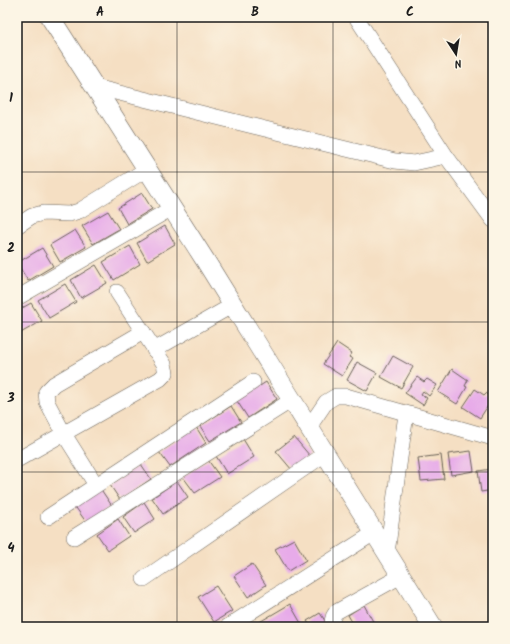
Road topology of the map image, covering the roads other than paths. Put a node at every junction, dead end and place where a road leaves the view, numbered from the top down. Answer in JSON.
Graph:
{"nodes":[{"id":1,"x":50,"y":17,"type":"edge"},
{"id":2,"x":356,"y":17,"type":"edge"},
{"id":3,"x":95,"y":87,"type":"junction"},
{"id":4,"x":446,"y":156,"type":"junction"},
{"id":5,"x":147,"y":169,"type":"junction"},
{"id":6,"x":172,"y":208,"type":"junction"},
{"id":7,"x":493,"y":220,"type":"edge"},
{"id":8,"x":17,"y":226,"type":"edge"},
{"id":9,"x":118,"y":292,"type":"dead end"},
{"id":10,"x":17,"y":298,"type":"edge"},
{"id":11,"x":233,"y":305,"type":"junction"},
{"id":12,"x":143,"y":332,"type":"junction"},
{"id":13,"x":154,"y":350,"type":"junction"},
{"id":14,"x":253,"y":382,"type":"dead end"},
{"id":15,"x":292,"y":400,"type":"junction"},
{"id":16,"x":406,"y":414,"type":"junction"},
{"id":17,"x":309,"y":427,"type":"junction"},
{"id":18,"x":64,"y":434,"type":"junction"},
{"id":19,"x":493,"y":438,"type":"edge"},
{"id":20,"x":325,"y":454,"type":"junction"},
{"id":21,"x":17,"y":460,"type":"edge"},
{"id":22,"x":96,"y":485,"type":"junction"},
{"id":23,"x":48,"y":517,"type":"dead end"},
{"id":24,"x":374,"y":533,"type":"junction"},
{"id":25,"x":74,"y":537,"type":"dead end"},
{"id":26,"x":387,"y":554,"type":"junction"},
{"id":27,"x":401,"y":576,"type":"junction"},
{"id":28,"x":144,"y":579,"type":"dead end"},
{"id":29,"x":227,"y":627,"type":"edge"},
{"id":30,"x":334,"y":627,"type":"edge"},
{"id":31,"x":433,"y":627,"type":"edge"}],
"edges":[{"from":1,"to":3,"type":"street"},
{"from":2,"to":4,"type":"street"},
{"from":3,"to":4,"type":"street"},
{"from":3,"to":5,"type":"street"},
{"from":4,"to":7,"type":"street"},
{"from":5,"to":6,"type":"street"},
{"from":5,"to":8,"type":"street"},
{"from":6,"to":10,"type":"street"},
{"from":6,"to":11,"type":"street"},
{"from":9,"to":12,"type":"street"},
{"from":11,"to":13,"type":"street"},
{"from":11,"to":15,"type":"street"},
{"from":12,"to":13,"type":"street"},
{"from":12,"to":18,"type":"street"},
{"from":13,"to":18,"type":"street"},
{"from":14,"to":22,"type":"street"},
{"from":15,"to":17,"type":"street"},
{"from":15,"to":25,"type":"street"},
{"from":16,"to":17,"type":"street"},
{"from":16,"to":19,"type":"street"},
{"from":16,"to":26,"type":"street"},
{"from":17,"to":20,"type":"street"},
{"from":18,"to":21,"type":"street"},
{"from":18,"to":22,"type":"street"},
{"from":20,"to":24,"type":"street"},
{"from":20,"to":28,"type":"street"},
{"from":22,"to":23,"type":"street"},
{"from":24,"to":26,"type":"street"},
{"from":24,"to":29,"type":"street"},
{"from":26,"to":27,"type":"street"},
{"from":27,"to":30,"type":"street"},
{"from":27,"to":31,"type":"street"}]}
